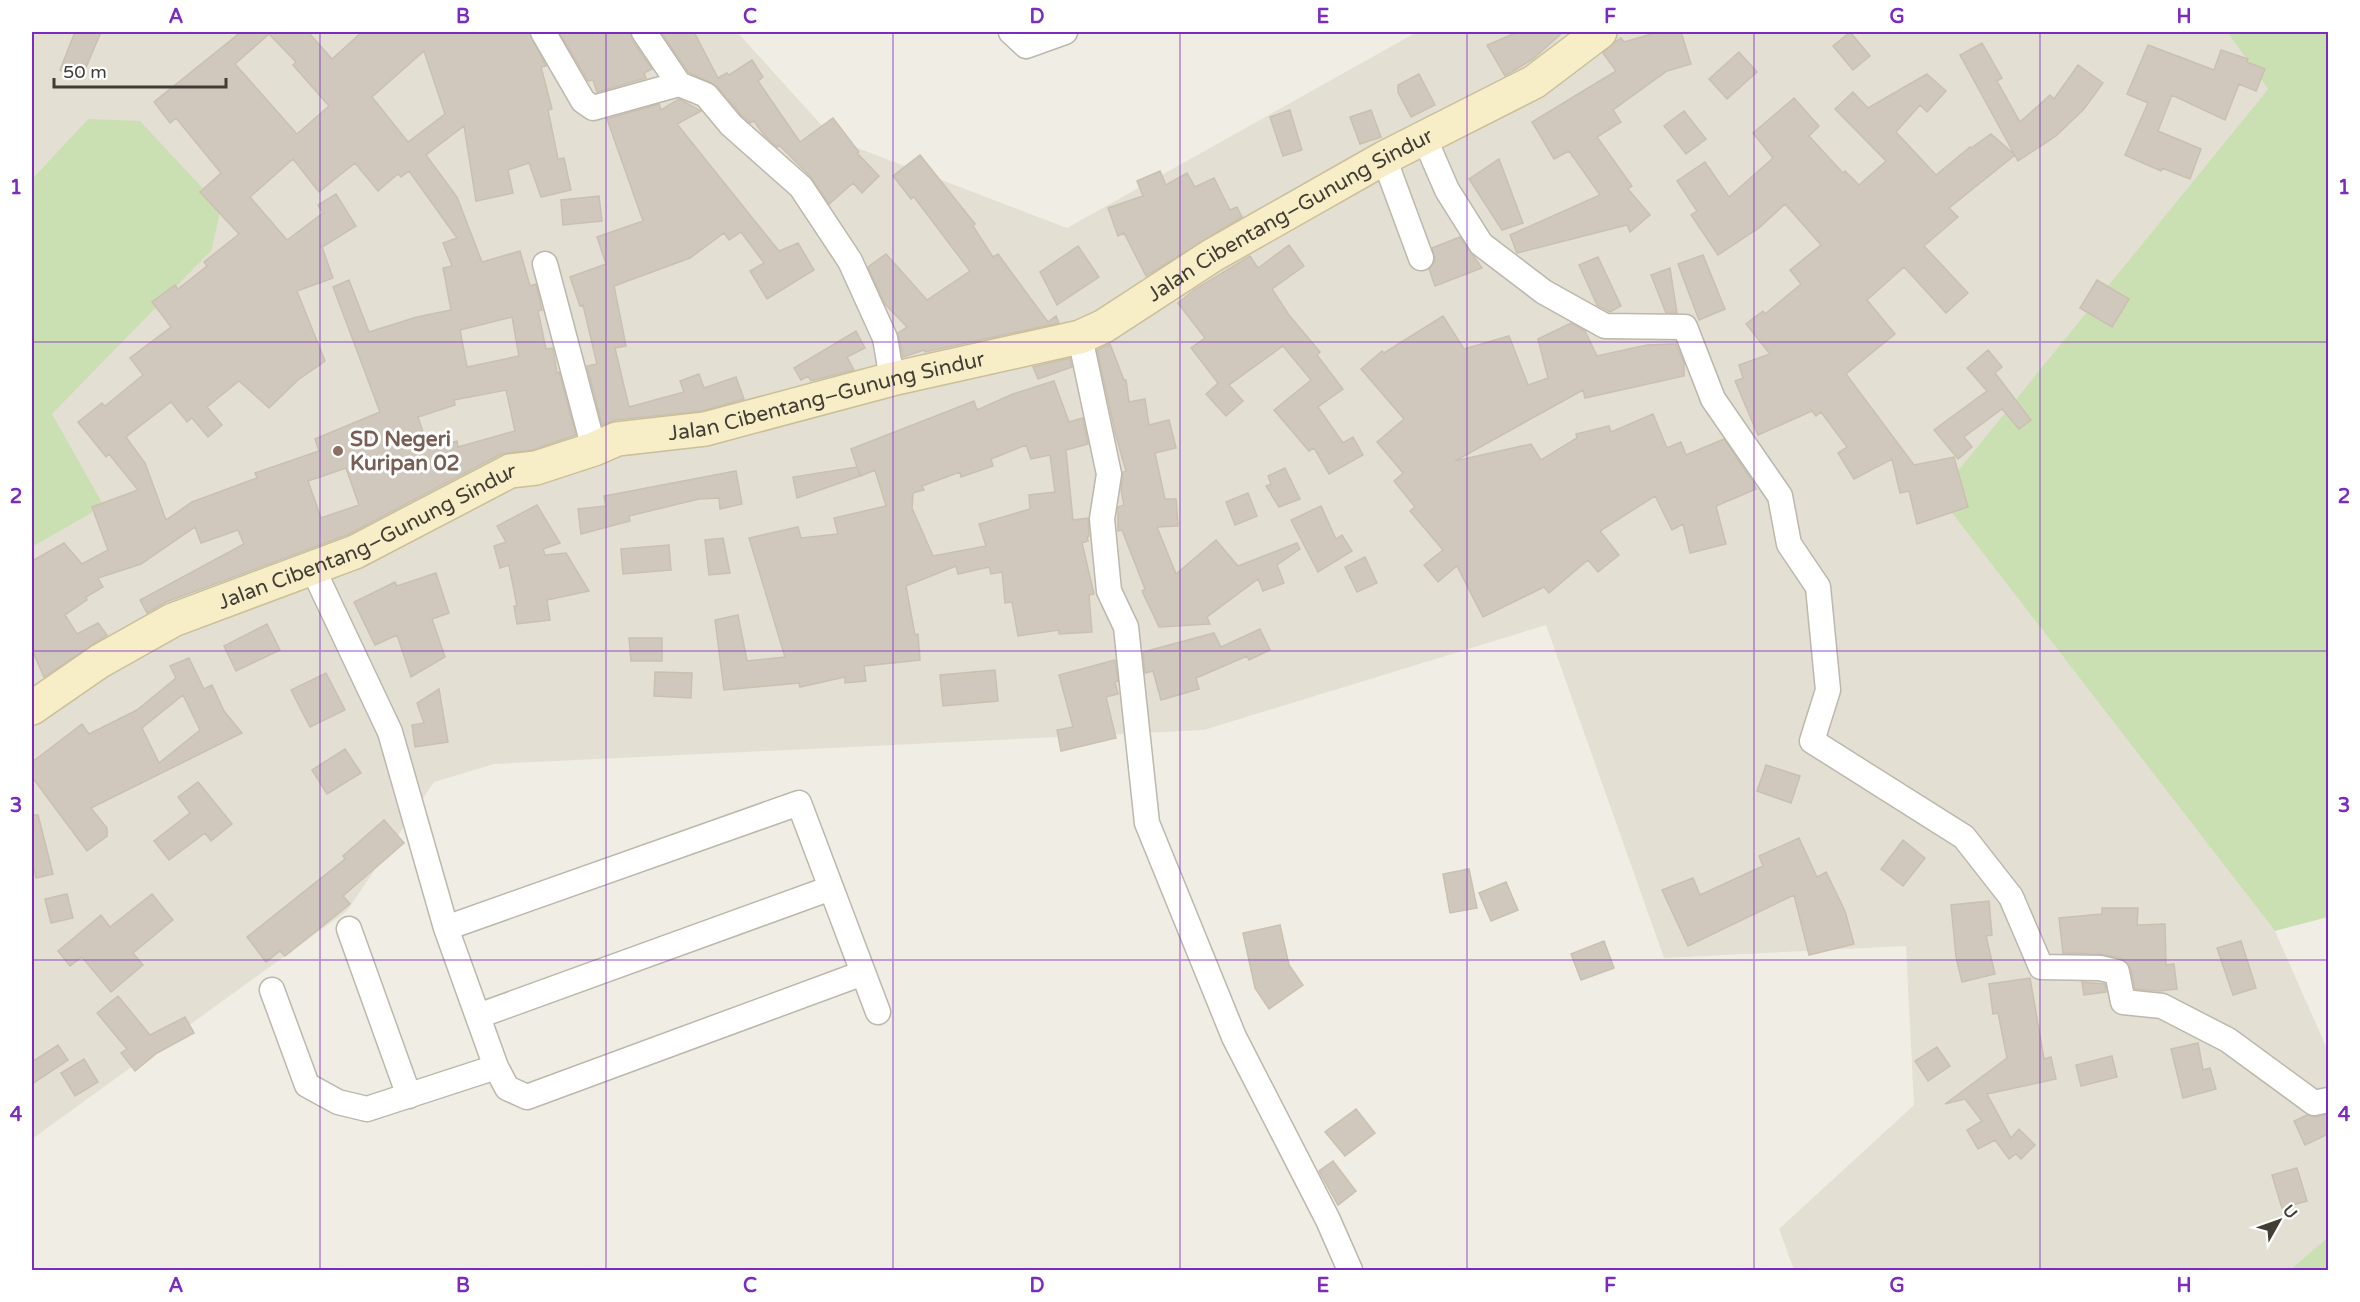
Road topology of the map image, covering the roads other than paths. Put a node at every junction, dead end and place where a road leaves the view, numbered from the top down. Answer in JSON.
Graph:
{"nodes":[{"id":1,"x":543,"y":32,"type":"edge"},
{"id":2,"x":644,"y":32,"type":"edge"},
{"id":3,"x":1011,"y":32,"type":"edge"},
{"id":4,"x":1065,"y":32,"type":"edge"},
{"id":5,"x":1600,"y":32,"type":"edge"},
{"id":6,"x":679,"y":84,"type":"junction"},
{"id":7,"x":1424,"y":137,"type":"junction"},
{"id":8,"x":1384,"y":158,"type":"junction"},
{"id":9,"x":1421,"y":258,"type":"dead end"},
{"id":10,"x":545,"y":264,"type":"dead end"},
{"id":11,"x":1080,"y":337,"type":"junction"},
{"id":12,"x":892,"y":379,"type":"junction"},
{"id":13,"x":594,"y":449,"type":"junction"},
{"id":14,"x":313,"y":569,"type":"junction"},
{"id":15,"x":32,"y":708,"type":"edge"},
{"id":16,"x":831,"y":888,"type":"junction"},
{"id":17,"x":446,"y":928,"type":"junction"},
{"id":18,"x":349,"y":930,"type":"dead end"},
{"id":19,"x":863,"y":973,"type":"junction"},
{"id":20,"x":272,"y":990,"type":"dead end"},
{"id":21,"x":878,"y":1012,"type":"dead end"},
{"id":22,"x":478,"y":1016,"type":"junction"},
{"id":23,"x":496,"y":1067,"type":"junction"},
{"id":24,"x":410,"y":1096,"type":"junction"},
{"id":25,"x":2328,"y":1100,"type":"edge"},
{"id":26,"x":1350,"y":1270,"type":"edge"}],
"edges":[{"from":1,"to":6,"type":"street"},
{"from":2,"to":6,"type":"street"},
{"from":3,"to":4,"type":"street"},
{"from":5,"to":7,"type":"street","name":"Jalan Cibentang–Gunung Sindur"},
{"from":6,"to":12,"type":"street"},
{"from":7,"to":8,"type":"street","name":"Jalan Cibentang–Gunung Sindur"},
{"from":7,"to":25,"type":"street"},
{"from":8,"to":9,"type":"street"},
{"from":8,"to":11,"type":"street","name":"Jalan Cibentang–Gunung Sindur"},
{"from":10,"to":13,"type":"street"},
{"from":11,"to":12,"type":"street","name":"Jalan Cibentang–Gunung Sindur"},
{"from":11,"to":26,"type":"street"},
{"from":12,"to":13,"type":"street","name":"Jalan Cibentang–Gunung Sindur"},
{"from":13,"to":14,"type":"street","name":"Jalan Cibentang–Gunung Sindur"},
{"from":14,"to":15,"type":"street","name":"Jalan Cibentang–Gunung Sindur"},
{"from":14,"to":17,"type":"street"},
{"from":16,"to":17,"type":"street"},
{"from":16,"to":19,"type":"street"},
{"from":16,"to":22,"type":"street"},
{"from":17,"to":22,"type":"street"},
{"from":18,"to":24,"type":"street"},
{"from":19,"to":21,"type":"street"},
{"from":19,"to":23,"type":"street"},
{"from":20,"to":24,"type":"street"},
{"from":22,"to":23,"type":"street"},
{"from":23,"to":24,"type":"street"}]}
